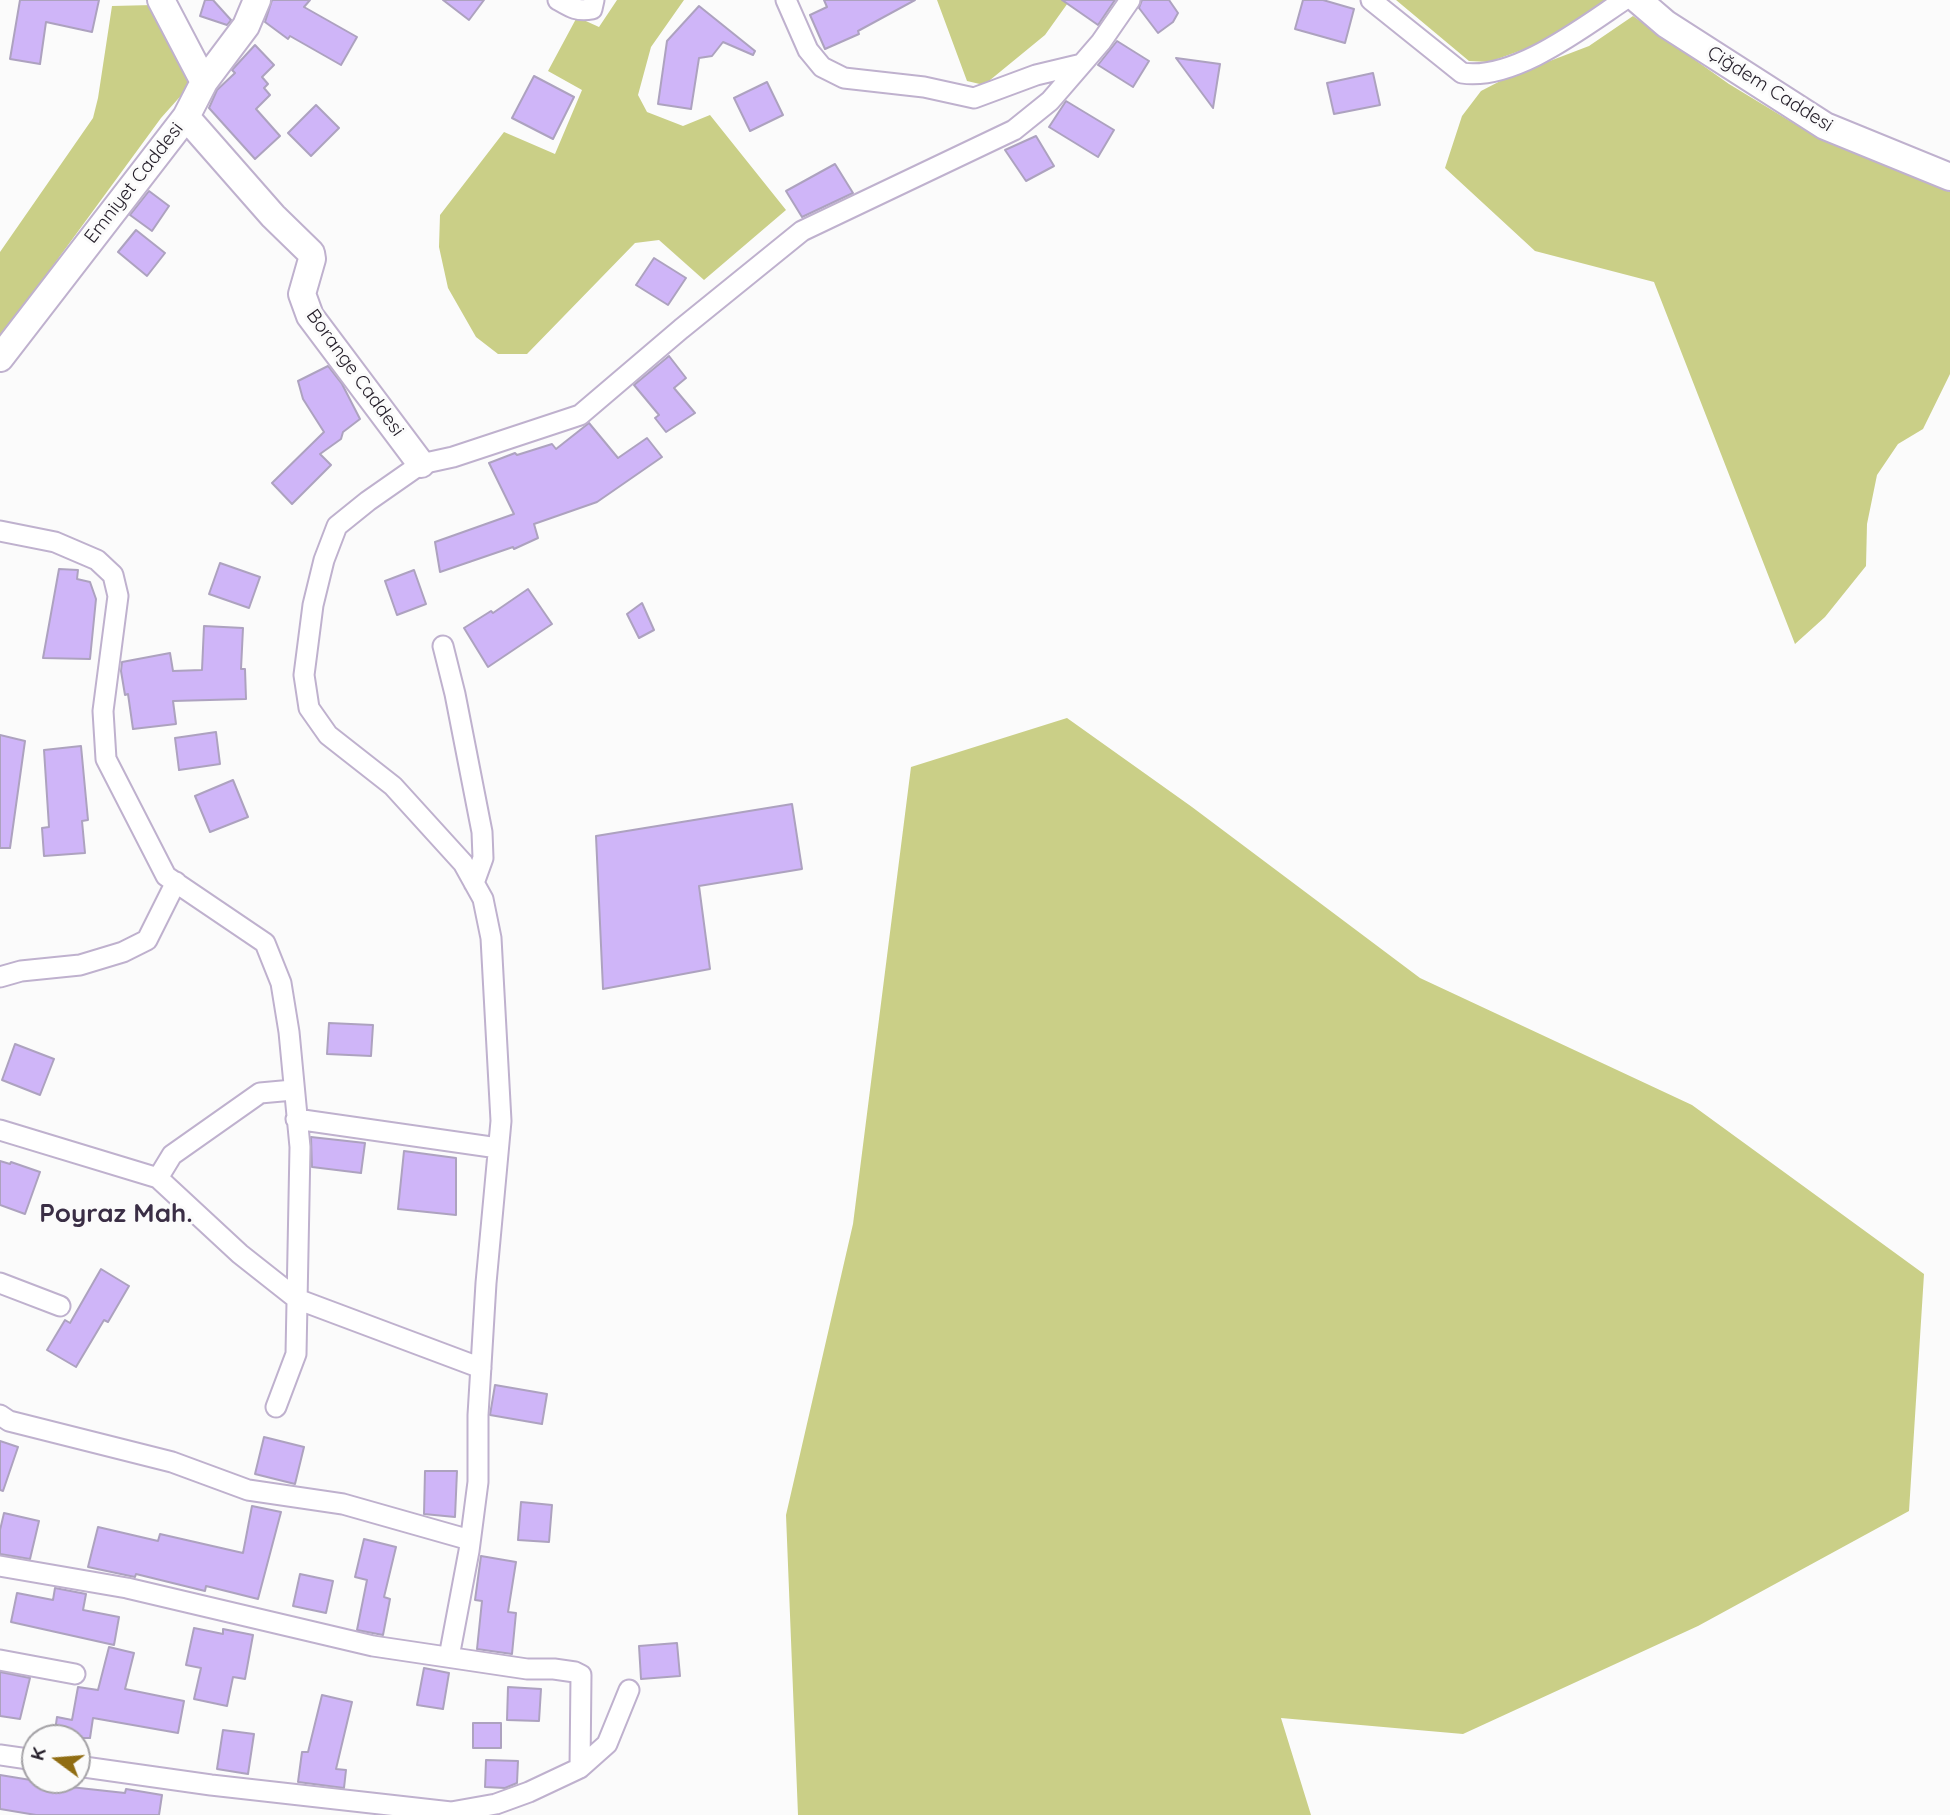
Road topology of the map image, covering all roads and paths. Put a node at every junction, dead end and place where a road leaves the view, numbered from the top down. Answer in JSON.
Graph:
{"nodes":[{"id":1,"x":161,"y":0,"type":"edge"},
{"id":2,"x":257,"y":0,"type":"edge"},
{"id":3,"x":558,"y":0,"type":"edge"},
{"id":4,"x":786,"y":0,"type":"edge"},
{"id":5,"x":1130,"y":0,"type":"edge"},
{"id":6,"x":1371,"y":0,"type":"edge"},
{"id":7,"x":1624,"y":0,"type":"edge"},
{"id":8,"x":1638,"y":0,"type":"edge"},
{"id":9,"x":589,"y":5,"type":"edge"},
{"id":10,"x":1082,"y":64,"type":"junction"},
{"id":11,"x":204,"y":82,"type":"junction"},
{"id":12,"x":186,"y":117,"type":"junction"},
{"id":13,"x":1950,"y":177,"type":"edge"},
{"id":14,"x":0,"y":358,"type":"edge"},
{"id":15,"x":422,"y":464,"type":"junction"},
{"id":16,"x":0,"y":531,"type":"edge"},
{"id":17,"x":443,"y":646,"type":"dead end"},
{"id":18,"x":176,"y":882,"type":"junction"},
{"id":19,"x":474,"y":883,"type":"junction"},
{"id":20,"x":0,"y":977,"type":"edge"},
{"id":21,"x":293,"y":1090,"type":"junction"},
{"id":22,"x":296,"y":1119,"type":"junction"},
{"id":23,"x":0,"y":1130,"type":"edge"},
{"id":24,"x":498,"y":1148,"type":"junction"},
{"id":25,"x":158,"y":1178,"type":"junction"},
{"id":26,"x":0,"y":1283,"type":"edge"},
{"id":27,"x":297,"y":1299,"type":"junction"},
{"id":28,"x":60,"y":1306,"type":"dead end"},
{"id":29,"x":481,"y":1368,"type":"junction"},
{"id":30,"x":276,"y":1408,"type":"dead end"},
{"id":31,"x":0,"y":1415,"type":"edge"},
{"id":32,"x":470,"y":1540,"type":"junction"},
{"id":33,"x":0,"y":1566,"type":"edge"},
{"id":34,"x":449,"y":1657,"type":"junction"},
{"id":35,"x":0,"y":1660,"type":"edge"},
{"id":36,"x":75,"y":1674,"type":"dead end"},
{"id":37,"x":629,"y":1690,"type":"dead end"},
{"id":38,"x":0,"y":1755,"type":"edge"},
{"id":39,"x":21,"y":1758,"type":"edge"},
{"id":40,"x":91,"y":1768,"type":"edge"},
{"id":41,"x":580,"y":1768,"type":"junction"},
{"id":42,"x":495,"y":1810,"type":"edge"}],
"edges":[{"from":1,"to":11,"type":"street"},
{"from":2,"to":11,"type":"street","name":"Emniyet Caddesi"},
{"from":3,"to":9,"type":"street"},
{"from":4,"to":10,"type":"street"},
{"from":5,"to":10,"type":"street"},
{"from":6,"to":7,"type":"street"},
{"from":8,"to":13,"type":"street","name":"Çiğdem Caddesi"},
{"from":10,"to":15,"type":"street"},
{"from":11,"to":12,"type":"street","name":"Emniyet Caddesi"},
{"from":12,"to":14,"type":"street","name":"Emniyet Caddesi"},
{"from":12,"to":15,"type":"street","name":"Borange Caddesi"},
{"from":15,"to":19,"type":"street"},
{"from":16,"to":18,"type":"street"},
{"from":17,"to":19,"type":"street"},
{"from":18,"to":20,"type":"street"},
{"from":18,"to":21,"type":"street"},
{"from":19,"to":24,"type":"street"},
{"from":21,"to":22,"type":"street"},
{"from":21,"to":25,"type":"street"},
{"from":22,"to":24,"type":"street"},
{"from":22,"to":27,"type":"street"},
{"from":23,"to":25,"type":"street"},
{"from":24,"to":29,"type":"street"},
{"from":25,"to":27,"type":"street"},
{"from":26,"to":28,"type":"street"},
{"from":27,"to":29,"type":"street"},
{"from":27,"to":30,"type":"street"},
{"from":29,"to":32,"type":"street"},
{"from":31,"to":32,"type":"street"},
{"from":32,"to":34,"type":"street"},
{"from":33,"to":34,"type":"street"},
{"from":34,"to":41,"type":"street"},
{"from":35,"to":36,"type":"street"},
{"from":37,"to":41,"type":"street"},
{"from":38,"to":39,"type":"street"},
{"from":40,"to":42,"type":"street"},
{"from":41,"to":42,"type":"street"}]}
